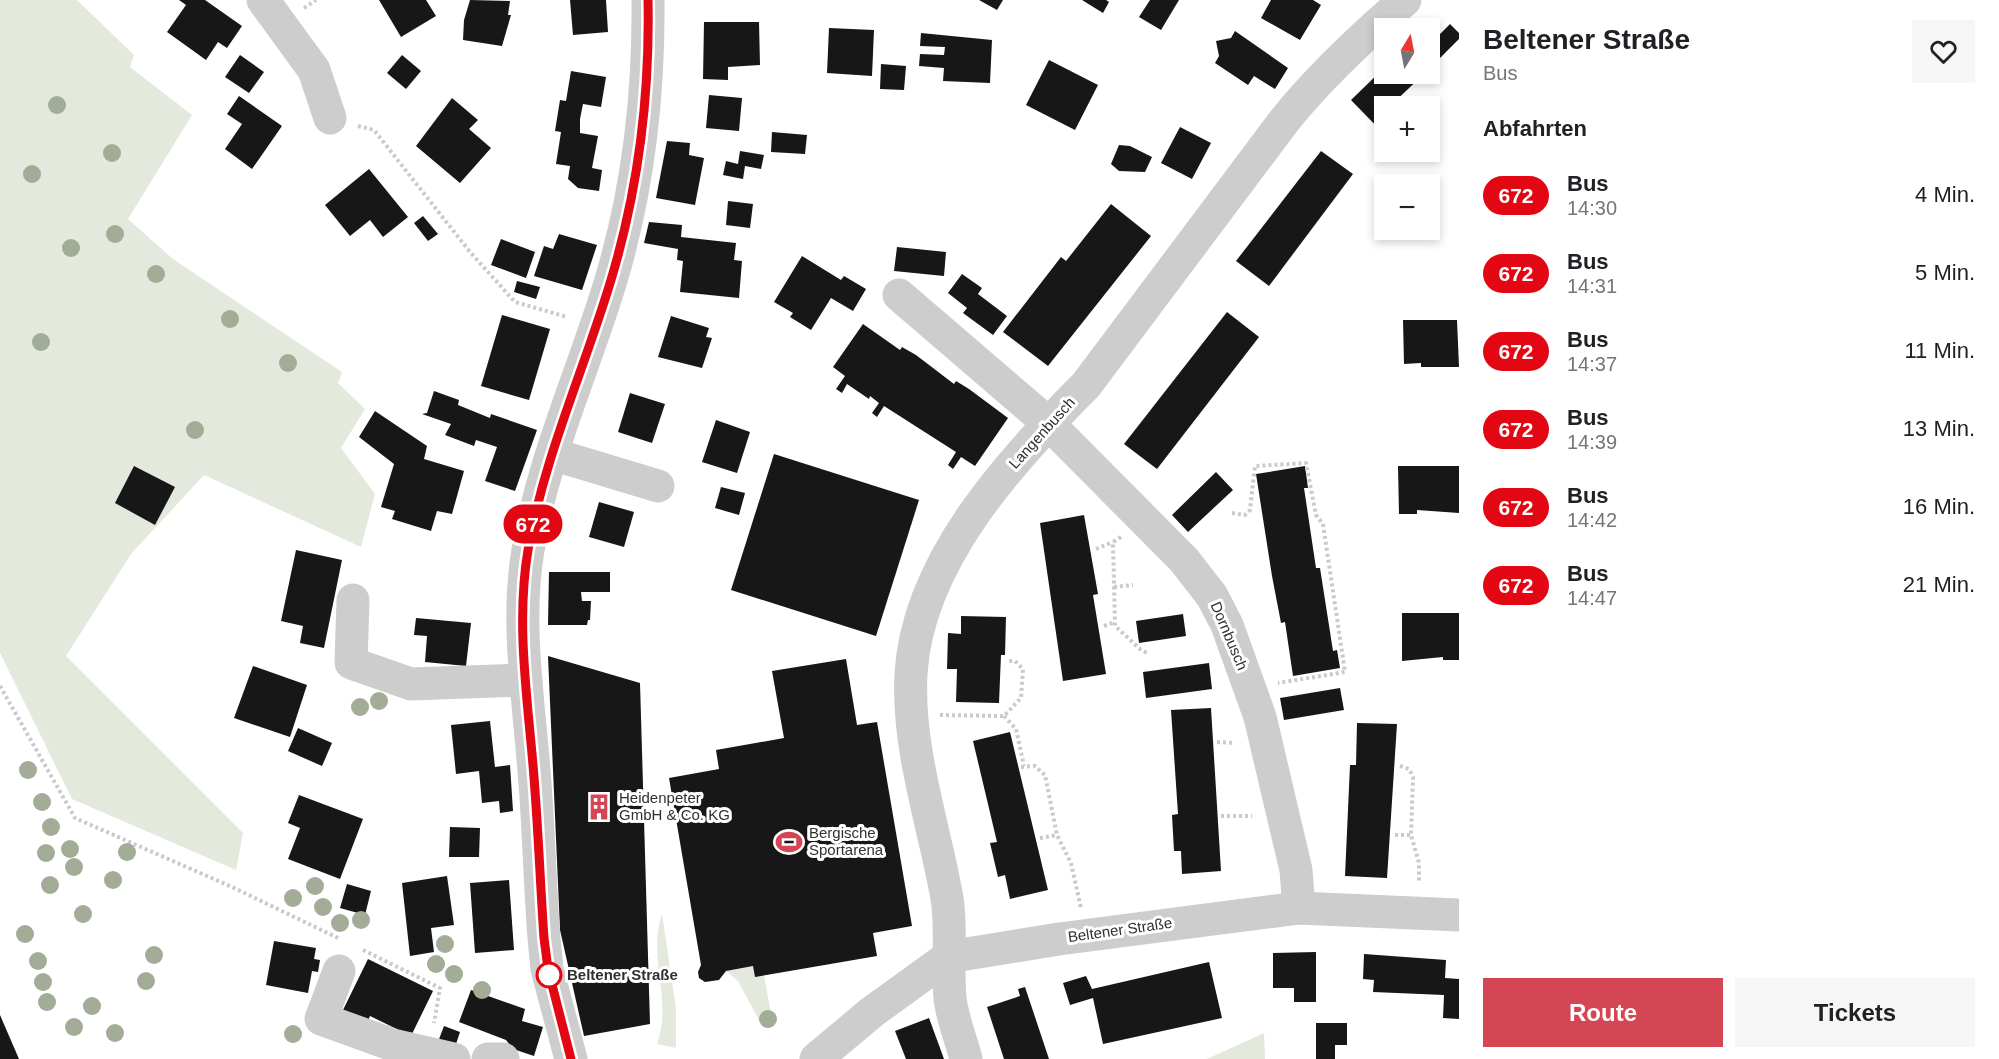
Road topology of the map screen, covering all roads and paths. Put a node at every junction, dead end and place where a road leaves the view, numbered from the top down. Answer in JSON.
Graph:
{"nodes":[{"id":1,"x":263,"y":0,"type":"edge"},
{"id":2,"x":648,"y":0,"type":"edge"},
{"id":3,"x":1405,"y":0,"type":"edge"},
{"id":4,"x":330,"y":118,"type":"joint"},
{"id":5,"x":899,"y":295,"type":"dead end"},
{"id":6,"x":596,"y":326,"type":"junction"},
{"id":7,"x":1048,"y":423,"type":"junction"},
{"id":8,"x":552,"y":454,"type":"junction"},
{"id":9,"x":658,"y":486,"type":"dead end"},
{"id":10,"x":1232,"y":513,"type":"dead end"},
{"id":11,"x":1144,"y":518,"type":"junction"},
{"id":12,"x":1113,"y":542,"type":"junction"},
{"id":13,"x":1096,"y":549,"type":"dead end"},
{"id":14,"x":1134,"y":585,"type":"dead end"},
{"id":15,"x":1114,"y":587,"type":"junction"},
{"id":16,"x":353,"y":600,"type":"dead end"},
{"id":17,"x":1115,"y":622,"type":"junction"},
{"id":18,"x":1104,"y":626,"type":"dead end"},
{"id":19,"x":1149,"y":654,"type":"dead end"},
{"id":20,"x":1006,"y":661,"type":"dead end"},
{"id":21,"x":526,"y":680,"type":"junction"},
{"id":22,"x":0,"y":686,"type":"edge"},
{"id":23,"x":1250,"y":687,"type":"junction"},
{"id":24,"x":913,"y":716,"type":"junction"},
{"id":25,"x":1004,"y":716,"type":"junction"},
{"id":26,"x":1400,"y":766,"type":"dead end"},
{"id":27,"x":1057,"y":835,"type":"junction"},
{"id":28,"x":1395,"y":835,"type":"dead end"},
{"id":29,"x":1411,"y":835,"type":"junction"},
{"id":30,"x":1040,"y":838,"type":"dead end"},
{"id":31,"x":1299,"y":908,"type":"junction"},
{"id":32,"x":1417,"y":913,"type":"junction"},
{"id":33,"x":1459,"y":915,"type":"edge"},
{"id":34,"x":1087,"y":935,"type":"junction"},
{"id":35,"x":347,"y":954,"type":"junction"},
{"id":36,"x":948,"y":957,"type":"junction"},
{"id":37,"x":441,"y":1056,"type":"edge"},
{"id":38,"x":488,"y":1059,"type":"edge"},
{"id":39,"x":503,"y":1059,"type":"edge"},
{"id":40,"x":571,"y":1059,"type":"edge"},
{"id":41,"x":816,"y":1059,"type":"edge"},
{"id":42,"x":966,"y":1059,"type":"edge"}],
"edges":[{"from":1,"to":4,"type":"street"},
{"from":2,"to":6,"type":"street"},
{"from":3,"to":7,"type":"street","name":"Langenbusch"},
{"from":4,"to":6,"type":"path"},
{"from":5,"to":7,"type":"street","name":"Dornbusch"},
{"from":6,"to":8,"type":"street"},
{"from":7,"to":11,"type":"street","name":"Dornbusch"},
{"from":7,"to":24,"type":"street","name":"Langenbusch"},
{"from":8,"to":9,"type":"street"},
{"from":8,"to":21,"type":"street"},
{"from":10,"to":23,"type":"path"},
{"from":11,"to":12,"type":"path"},
{"from":11,"to":23,"type":"street","name":"Dornbusch"},
{"from":12,"to":13,"type":"path"},
{"from":12,"to":15,"type":"path"},
{"from":14,"to":15,"type":"path"},
{"from":15,"to":17,"type":"path"},
{"from":16,"to":21,"type":"street"},
{"from":17,"to":18,"type":"path"},
{"from":17,"to":19,"type":"path"},
{"from":20,"to":25,"type":"path"},
{"from":21,"to":40,"type":"street"},
{"from":22,"to":35,"type":"path"},
{"from":23,"to":31,"type":"street","name":"Dornbusch"},
{"from":24,"to":25,"type":"path"},
{"from":24,"to":36,"type":"street","name":"Langenbusch"},
{"from":25,"to":27,"type":"path"},
{"from":26,"to":29,"type":"path"},
{"from":27,"to":30,"type":"path"},
{"from":27,"to":34,"type":"path"},
{"from":28,"to":29,"type":"path"},
{"from":29,"to":32,"type":"path"},
{"from":31,"to":32,"type":"street","name":"Beltener Straße"},
{"from":31,"to":34,"type":"street","name":"Beltener Straße"},
{"from":32,"to":33,"type":"street","name":"Beltener Straße"},
{"from":34,"to":36,"type":"street","name":"Beltener Straße"},
{"from":35,"to":37,"type":"path"},
{"from":35,"to":37,"type":"street"},
{"from":36,"to":41,"type":"street","name":"Beltener Straße"},
{"from":36,"to":42,"type":"street","name":"Langenbusch"},
{"from":38,"to":39,"type":"street"}]}
